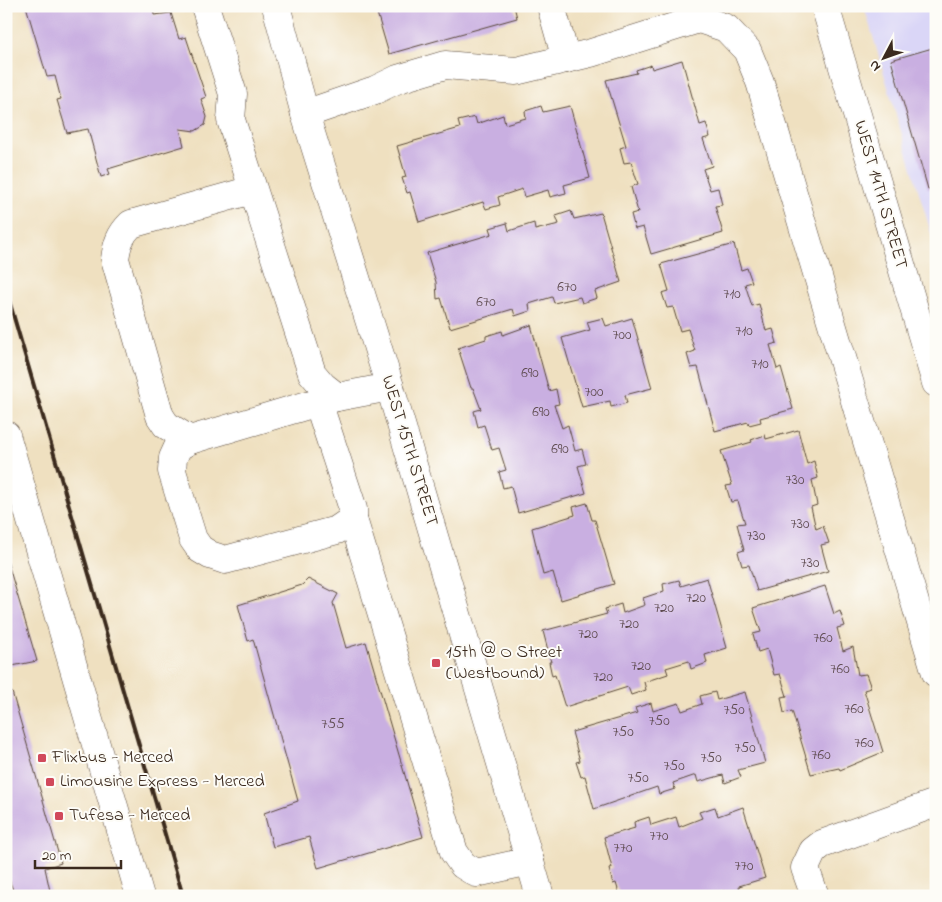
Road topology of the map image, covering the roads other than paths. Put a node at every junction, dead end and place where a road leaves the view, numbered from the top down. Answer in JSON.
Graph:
{"nodes":[{"id":1,"x":205,"y":6,"type":"edge"},
{"id":2,"x":276,"y":6,"type":"edge"},
{"id":3,"x":551,"y":6,"type":"edge"},
{"id":4,"x":825,"y":6,"type":"edge"},
{"id":5,"x":566,"y":59,"type":"junction"},
{"id":6,"x":306,"y":114,"type":"junction"},
{"id":7,"x":252,"y":190,"type":"junction"},
{"id":8,"x":936,"y":383,"type":"edge"},
{"id":9,"x":390,"y":387,"type":"junction"},
{"id":10,"x":327,"y":400,"type":"junction"},
{"id":11,"x":6,"y":435,"type":"edge"},
{"id":12,"x":190,"y":440,"type":"junction"},
{"id":13,"x":345,"y":524,"type":"junction"},
{"id":14,"x":936,"y":673,"type":"edge"},
{"id":15,"x":936,"y":803,"type":"edge"},
{"id":16,"x":530,"y":861,"type":"junction"},
{"id":17,"x":140,"y":896,"type":"edge"},
{"id":18,"x":540,"y":896,"type":"edge"},
{"id":19,"x":815,"y":896,"type":"edge"}],
"edges":[{"from":1,"to":7,"type":"street"},
{"from":2,"to":6,"type":"street","name":"WEST 15TH STREET"},
{"from":3,"to":5,"type":"street"},
{"from":4,"to":8,"type":"street","name":"WEST 14TH STREET"},
{"from":5,"to":6,"type":"street"},
{"from":5,"to":14,"type":"street"},
{"from":6,"to":9,"type":"street","name":"WEST 15TH STREET"},
{"from":7,"to":10,"type":"street"},
{"from":7,"to":12,"type":"street"},
{"from":9,"to":10,"type":"street"},
{"from":9,"to":16,"type":"street","name":"WEST 15TH STREET"},
{"from":10,"to":12,"type":"street"},
{"from":10,"to":13,"type":"street"},
{"from":11,"to":17,"type":"street"},
{"from":12,"to":13,"type":"street"},
{"from":13,"to":16,"type":"street"},
{"from":15,"to":19,"type":"street"},
{"from":16,"to":18,"type":"street","name":"WEST 15TH STREET"}]}
